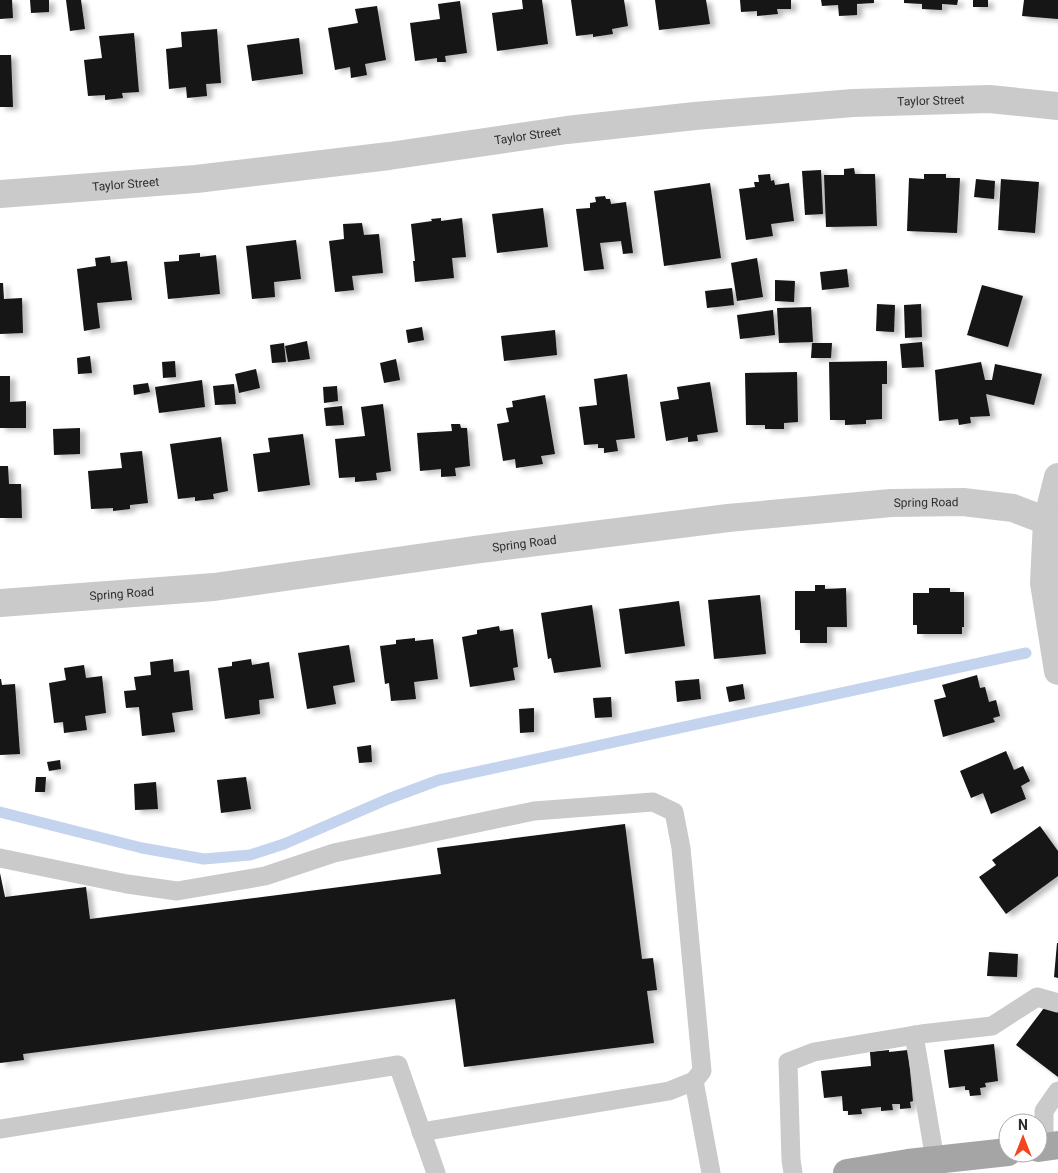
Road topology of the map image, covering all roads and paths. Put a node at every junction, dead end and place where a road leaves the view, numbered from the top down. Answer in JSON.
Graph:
{"nodes":[{"id":1,"x":1058,"y":106,"type":"edge"},
{"id":2,"x":0,"y":194,"type":"edge"},
{"id":3,"x":1058,"y":477,"type":"edge"},
{"id":4,"x":1046,"y":521,"type":"junction"},
{"id":5,"x":0,"y":603,"type":"edge"},
{"id":6,"x":1058,"y":671,"type":"edge"},
{"id":7,"x":0,"y":858,"type":"edge"},
{"id":8,"x":1058,"y":1003,"type":"edge"},
{"id":9,"x":914,"y":1035,"type":"junction"},
{"id":10,"x":694,"y":1081,"type":"junction"},
{"id":11,"x":1058,"y":1091,"type":"edge"},
{"id":12,"x":1044,"y":1113,"type":"edge"},
{"id":13,"x":0,"y":1130,"type":"edge"},
{"id":14,"x":421,"y":1132,"type":"junction"},
{"id":15,"x":998,"y":1153,"type":"edge"},
{"id":16,"x":934,"y":1160,"type":"junction"},
{"id":17,"x":436,"y":1173,"type":"edge"},
{"id":18,"x":711,"y":1173,"type":"edge"},
{"id":19,"x":793,"y":1173,"type":"edge"},
{"id":20,"x":847,"y":1173,"type":"edge"}],
"edges":[{"from":1,"to":2,"type":"street","name":"Taylor Street"},
{"from":3,"to":4,"type":"street"},
{"from":4,"to":5,"type":"street","name":"Spring Road"},
{"from":4,"to":6,"type":"street"},
{"from":7,"to":10,"type":"lane"},
{"from":8,"to":9,"type":"lane"},
{"from":9,"to":16,"type":"lane"},
{"from":9,"to":19,"type":"lane"},
{"from":10,"to":14,"type":"lane"},
{"from":10,"to":18,"type":"lane"},
{"from":11,"to":12,"type":"lane"},
{"from":13,"to":14,"type":"lane"},
{"from":14,"to":17,"type":"lane"},
{"from":15,"to":16,"type":"main road"},
{"from":16,"to":20,"type":"main road"}]}
